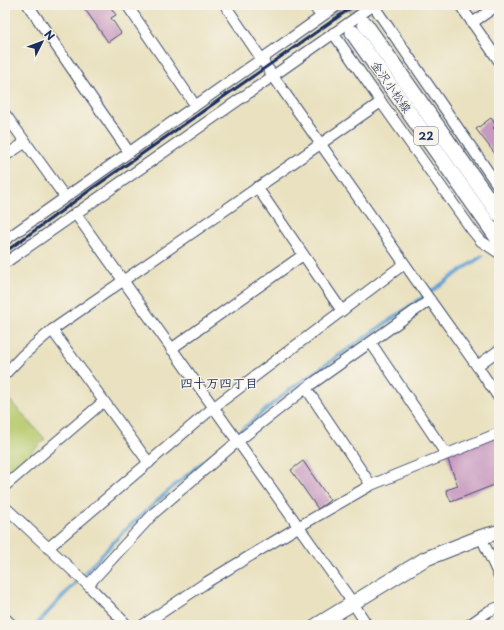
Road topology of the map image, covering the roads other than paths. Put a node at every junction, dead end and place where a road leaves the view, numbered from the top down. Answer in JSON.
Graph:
{"nodes":[{"id":1,"x":28,"y":5,"type":"edge"},
{"id":2,"x":127,"y":5,"type":"edge"},
{"id":3,"x":225,"y":5,"type":"edge"},
{"id":4,"x":313,"y":5,"type":"edge"},
{"id":5,"x":338,"y":5,"type":"edge"},
{"id":6,"x":373,"y":5,"type":"edge"},
{"id":7,"x":460,"y":5,"type":"edge"},
{"id":8,"x":498,"y":5,"type":"edge"},
{"id":9,"x":321,"y":16,"type":"junction"},
{"id":10,"x":472,"y":22,"type":"junction"},
{"id":11,"x":333,"y":33,"type":"junction"},
{"id":12,"x":261,"y":59,"type":"junction"},
{"id":13,"x":499,"y":61,"type":"edge"},
{"id":14,"x":272,"y":76,"type":"junction"},
{"id":15,"x":381,"y":102,"type":"junction"},
{"id":16,"x":195,"y":105,"type":"junction"},
{"id":17,"x":5,"y":114,"type":"edge"},
{"id":18,"x":26,"y":142,"type":"junction"},
{"id":19,"x":321,"y":144,"type":"junction"},
{"id":20,"x":129,"y":152,"type":"junction"},
{"id":21,"x":5,"y":156,"type":"edge"},
{"id":22,"x":498,"y":184,"type":"edge"},
{"id":23,"x":257,"y":187,"type":"junction"},
{"id":24,"x":65,"y":197,"type":"junction"},
{"id":25,"x":75,"y":213,"type":"junction"},
{"id":26,"x":499,"y":214,"type":"edge"},
{"id":27,"x":5,"y":240,"type":"edge"},
{"id":28,"x":499,"y":240,"type":"edge"},
{"id":29,"x":499,"y":253,"type":"edge"},
{"id":30,"x":303,"y":255,"type":"junction"},
{"id":31,"x":5,"y":263,"type":"edge"},
{"id":32,"x":404,"y":264,"type":"junction"},
{"id":33,"x":122,"y":281,"type":"junction"},
{"id":34,"x":427,"y":296,"type":"junction"},
{"id":35,"x":342,"y":311,"type":"junction"},
{"id":36,"x":52,"y":330,"type":"junction"},
{"id":37,"x":371,"y":343,"type":"junction"},
{"id":38,"x":171,"y":349,"type":"junction"},
{"id":39,"x":499,"y":350,"type":"edge"},
{"id":40,"x":477,"y":366,"type":"junction"},
{"id":41,"x":5,"y":374,"type":"edge"},
{"id":42,"x":306,"y":388,"type":"junction"},
{"id":43,"x":499,"y":398,"type":"edge"},
{"id":44,"x":103,"y":402,"type":"junction"},
{"id":45,"x":214,"y":407,"type":"junction"},
{"id":46,"x":499,"y":433,"type":"edge"},
{"id":47,"x":235,"y":437,"type":"junction"},
{"id":48,"x":446,"y":454,"type":"junction"},
{"id":49,"x":149,"y":464,"type":"junction"},
{"id":50,"x":371,"y":485,"type":"junction"},
{"id":51,"x":5,"y":486,"type":"edge"},
{"id":52,"x":5,"y":507,"type":"edge"},
{"id":53,"x":298,"y":527,"type":"junction"},
{"id":54,"x":499,"y":532,"type":"edge"},
{"id":55,"x":481,"y":537,"type":"junction"},
{"id":56,"x":48,"y":548,"type":"junction"},
{"id":57,"x":499,"y":576,"type":"edge"},
{"id":58,"x":83,"y":580,"type":"junction"},
{"id":59,"x":353,"y":603,"type":"junction"},
{"id":60,"x":499,"y":607,"type":"edge"},
{"id":61,"x":5,"y":621,"type":"edge"},
{"id":62,"x":9,"y":625,"type":"edge"},
{"id":63,"x":127,"y":625,"type":"edge"},
{"id":64,"x":143,"y":625,"type":"edge"},
{"id":65,"x":317,"y":625,"type":"edge"},
{"id":66,"x":367,"y":625,"type":"edge"},
{"id":67,"x":469,"y":625,"type":"edge"}],
"edges":[{"from":1,"to":20,"type":"street"},
{"from":2,"to":16,"type":"street"},
{"from":3,"to":12,"type":"street"},
{"from":4,"to":9,"type":"street"},
{"from":5,"to":9,"type":"street"},
{"from":6,"to":11,"type":"street"},
{"from":6,"to":22,"type":"street"},
{"from":7,"to":10,"type":"street"},
{"from":8,"to":10,"type":"street"},
{"from":9,"to":12,"type":"street"},
{"from":10,"to":13,"type":"street"},
{"from":11,"to":14,"type":"street"},
{"from":11,"to":15,"type":"street"},
{"from":12,"to":14,"type":"street"},
{"from":12,"to":16,"type":"street"},
{"from":14,"to":19,"type":"street"},
{"from":14,"to":25,"type":"street"},
{"from":15,"to":19,"type":"street"},
{"from":15,"to":29,"type":"street"},
{"from":16,"to":20,"type":"street"},
{"from":17,"to":18,"type":"street"},
{"from":18,"to":21,"type":"street"},
{"from":18,"to":24,"type":"street"},
{"from":19,"to":23,"type":"street"},
{"from":19,"to":32,"type":"street"},
{"from":20,"to":24,"type":"street"},
{"from":23,"to":30,"type":"street"},
{"from":23,"to":33,"type":"street"},
{"from":24,"to":27,"type":"street"},
{"from":25,"to":31,"type":"street"},
{"from":25,"to":33,"type":"street"},
{"from":26,"to":28,"type":"main road","name":"金沢小松線","number":"22"},
{"from":30,"to":35,"type":"street"},
{"from":30,"to":38,"type":"street"},
{"from":32,"to":34,"type":"street"},
{"from":32,"to":35,"type":"street"},
{"from":33,"to":36,"type":"street"},
{"from":33,"to":38,"type":"street"},
{"from":34,"to":37,"type":"street"},
{"from":34,"to":40,"type":"street"},
{"from":35,"to":45,"type":"street"},
{"from":36,"to":41,"type":"street"},
{"from":36,"to":44,"type":"street"},
{"from":37,"to":42,"type":"street"},
{"from":37,"to":48,"type":"street"},
{"from":38,"to":45,"type":"street"},
{"from":39,"to":40,"type":"street"},
{"from":40,"to":43,"type":"street"},
{"from":42,"to":47,"type":"street"},
{"from":42,"to":50,"type":"street"},
{"from":44,"to":49,"type":"street"},
{"from":44,"to":51,"type":"street"},
{"from":45,"to":47,"type":"street"},
{"from":45,"to":49,"type":"street"},
{"from":46,"to":48,"type":"street"},
{"from":47,"to":53,"type":"street"},
{"from":47,"to":58,"type":"street"},
{"from":48,"to":50,"type":"street"},
{"from":49,"to":56,"type":"street"},
{"from":50,"to":53,"type":"street"},
{"from":52,"to":56,"type":"street"},
{"from":53,"to":59,"type":"street"},
{"from":53,"to":64,"type":"street"},
{"from":54,"to":55,"type":"street"},
{"from":55,"to":57,"type":"street"},
{"from":55,"to":59,"type":"street"},
{"from":56,"to":58,"type":"street"},
{"from":58,"to":63,"type":"street"},
{"from":59,"to":65,"type":"street"},
{"from":59,"to":66,"type":"street"},
{"from":60,"to":67,"type":"street"},
{"from":61,"to":62,"type":"street"}]}
